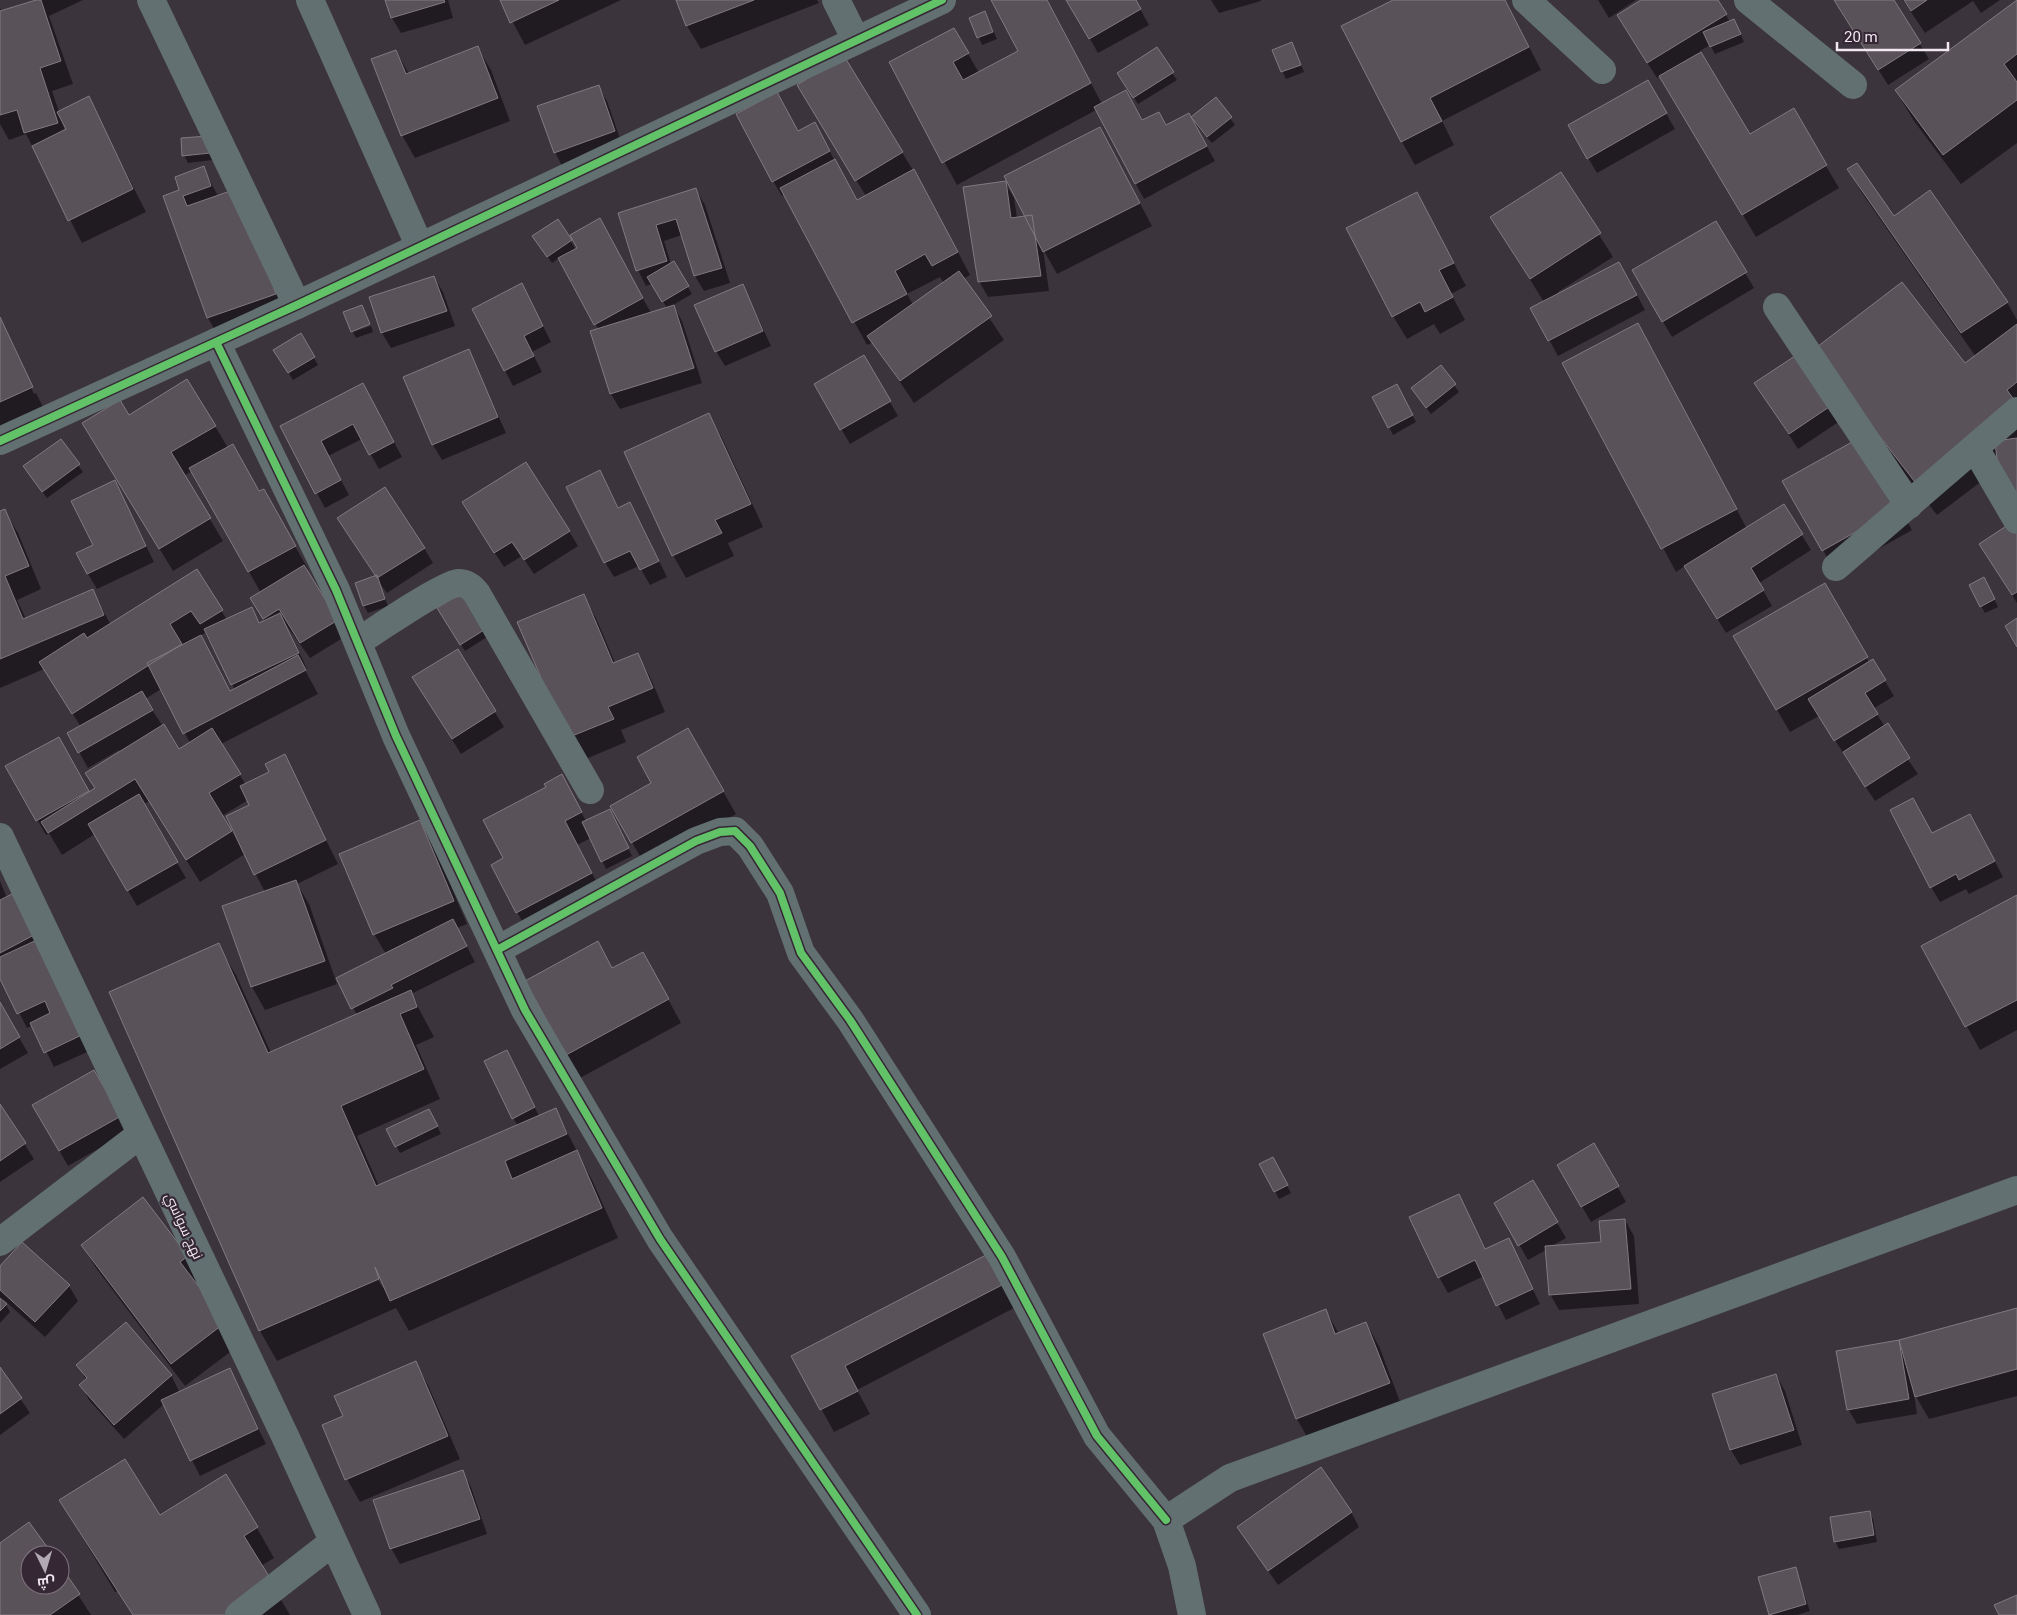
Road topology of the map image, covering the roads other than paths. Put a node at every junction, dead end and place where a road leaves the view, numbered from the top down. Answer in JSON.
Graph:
{"nodes":[{"id":1,"x":151,"y":0,"type":"edge"},
{"id":2,"x":310,"y":0,"type":"edge"},
{"id":3,"x":836,"y":0,"type":"edge"},
{"id":4,"x":942,"y":0,"type":"edge"},
{"id":5,"x":1526,"y":0,"type":"edge"},
{"id":6,"x":1748,"y":0,"type":"edge"},
{"id":7,"x":856,"y":40,"type":"junction"},
{"id":8,"x":1602,"y":70,"type":"dead end"},
{"id":9,"x":1852,"y":86,"type":"dead end"},
{"id":10,"x":420,"y":247,"type":"junction"},
{"id":11,"x":297,"y":305,"type":"junction"},
{"id":12,"x":1778,"y":307,"type":"dead end"},
{"id":13,"x":216,"y":342,"type":"junction"},
{"id":14,"x":2017,"y":411,"type":"edge"},
{"id":15,"x":0,"y":441,"type":"edge"},
{"id":16,"x":1975,"y":448,"type":"junction"},
{"id":17,"x":1909,"y":505,"type":"junction"},
{"id":18,"x":2017,"y":520,"type":"edge"},
{"id":19,"x":1836,"y":567,"type":"dead end"},
{"id":20,"x":358,"y":642,"type":"junction"},
{"id":21,"x":590,"y":790,"type":"dead end"},
{"id":22,"x":0,"y":837,"type":"edge"},
{"id":23,"x":497,"y":950,"type":"junction"},
{"id":24,"x":141,"y":1134,"type":"junction"},
{"id":25,"x":2017,"y":1190,"type":"edge"},
{"id":26,"x":0,"y":1242,"type":"edge"},
{"id":27,"x":1166,"y":1520,"type":"junction"},
{"id":28,"x":333,"y":1542,"type":"junction"},
{"id":29,"x":239,"y":1615,"type":"edge"},
{"id":30,"x":367,"y":1615,"type":"edge"},
{"id":31,"x":917,"y":1615,"type":"edge"},
{"id":32,"x":1192,"y":1615,"type":"edge"}],
"edges":[{"from":1,"to":11,"type":"street"},
{"from":2,"to":10,"type":"street"},
{"from":3,"to":7,"type":"street"},
{"from":4,"to":7,"type":"street"},
{"from":5,"to":8,"type":"street"},
{"from":6,"to":9,"type":"street"},
{"from":7,"to":10,"type":"street"},
{"from":10,"to":11,"type":"street"},
{"from":11,"to":13,"type":"street"},
{"from":12,"to":17,"type":"street"},
{"from":13,"to":15,"type":"street"},
{"from":13,"to":20,"type":"street"},
{"from":14,"to":16,"type":"street"},
{"from":16,"to":17,"type":"street"},
{"from":16,"to":18,"type":"street"},
{"from":17,"to":19,"type":"street"},
{"from":20,"to":21,"type":"street"},
{"from":20,"to":23,"type":"street"},
{"from":22,"to":24,"type":"street","name":"نهج سواسي"},
{"from":23,"to":27,"type":"street"},
{"from":23,"to":31,"type":"street"},
{"from":24,"to":26,"type":"street"},
{"from":24,"to":28,"type":"street","name":"نهج سواسي"},
{"from":25,"to":27,"type":"street"},
{"from":27,"to":32,"type":"street"},
{"from":28,"to":29,"type":"street"},
{"from":28,"to":30,"type":"street","name":"نهج سواسي"}]}
